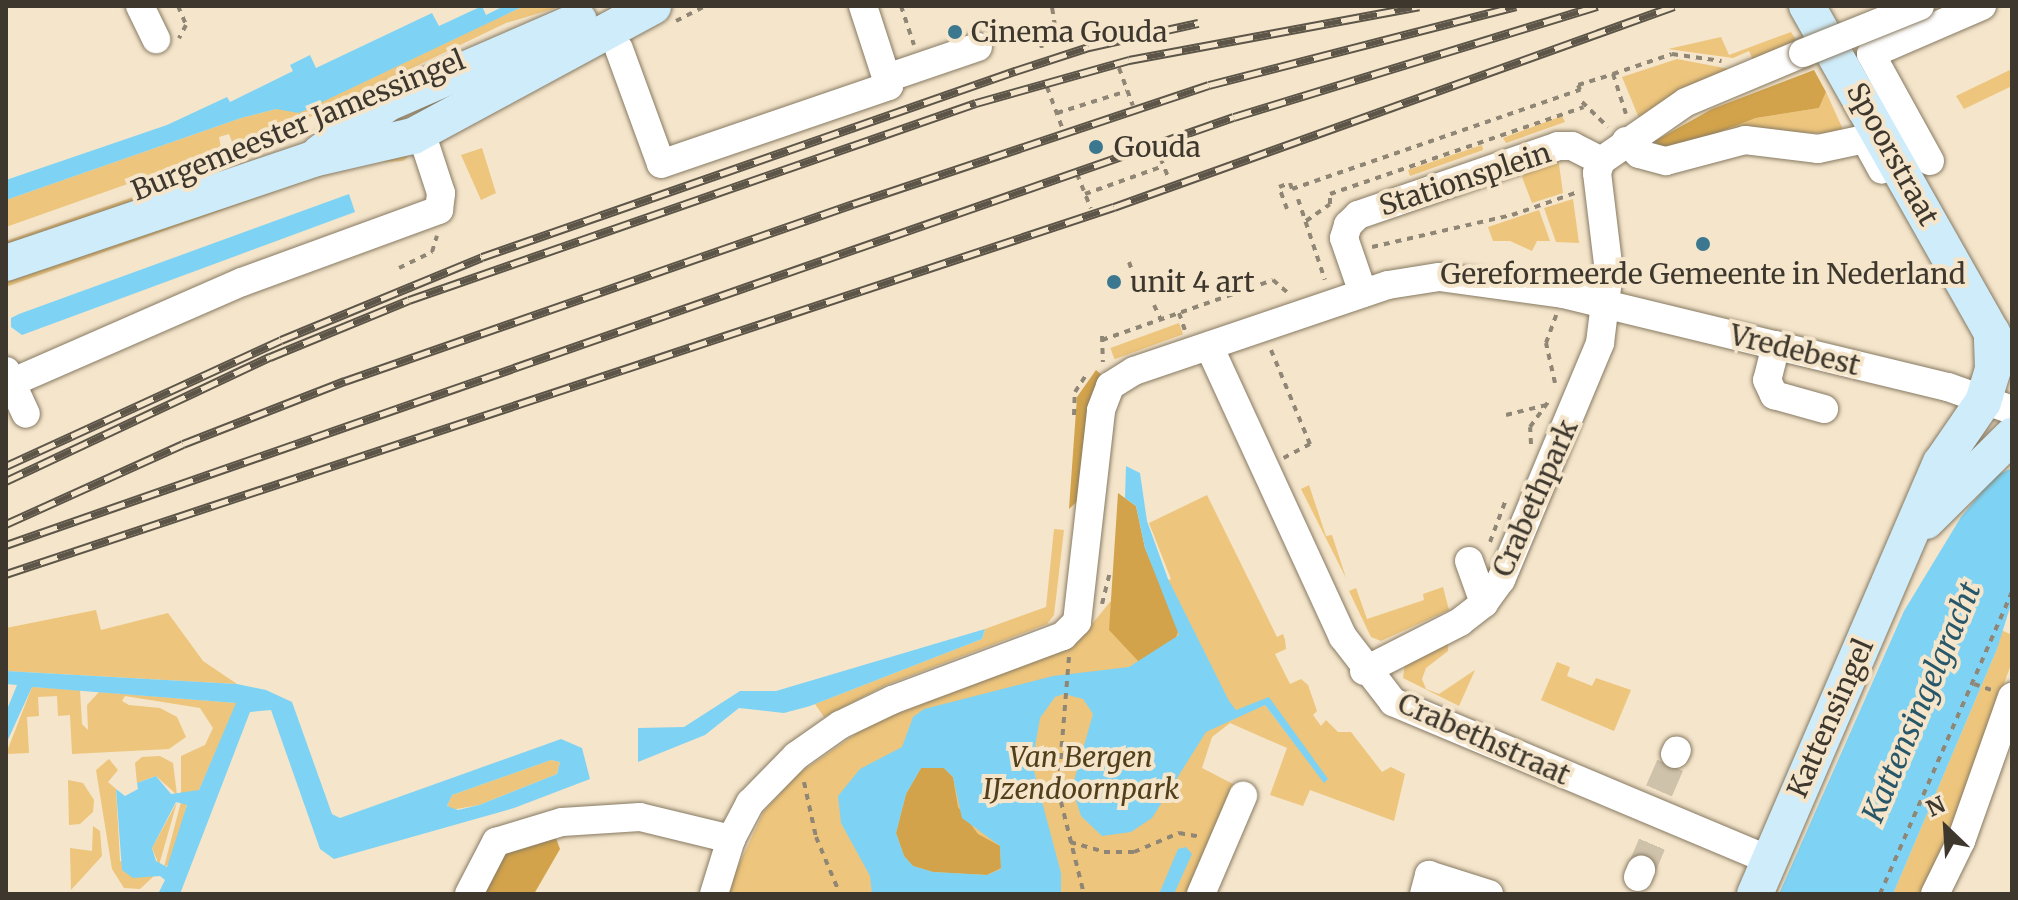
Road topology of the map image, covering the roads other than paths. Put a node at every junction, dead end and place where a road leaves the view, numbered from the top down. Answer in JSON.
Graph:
{"nodes":[{"id":1,"x":140,"y":6,"type":"edge"},
{"id":2,"x":611,"y":6,"type":"edge"},
{"id":3,"x":653,"y":6,"type":"edge"},
{"id":4,"x":863,"y":6,"type":"edge"},
{"id":5,"x":1807,"y":6,"type":"edge"},
{"id":6,"x":1920,"y":6,"type":"edge"},
{"id":7,"x":1982,"y":6,"type":"edge"},
{"id":8,"x":156,"y":39,"type":"dead end"},
{"id":9,"x":978,"y":47,"type":"dead end"},
{"id":10,"x":495,"y":53,"type":"junction"},
{"id":11,"x":624,"y":59,"type":"dead end"},
{"id":12,"x":887,"y":78,"type":"junction"},
{"id":13,"x":503,"y":88,"type":"junction"},
{"id":14,"x":405,"y":96,"type":"junction"},
{"id":15,"x":417,"y":134,"type":"junction"},
{"id":16,"x":1626,"y":141,"type":"junction"},
{"id":17,"x":312,"y":142,"type":"junction"},
{"id":18,"x":1918,"y":148,"type":"dead end"},
{"id":19,"x":1600,"y":174,"type":"junction"},
{"id":20,"x":6,"y":263,"type":"edge"},
{"id":21,"x":1363,"y":293,"type":"junction"},
{"id":22,"x":1604,"y":305,"type":"junction"},
{"id":23,"x":1993,"y":325,"type":"edge"},
{"id":24,"x":1776,"y":345,"type":"junction"},
{"id":25,"x":1209,"y":346,"type":"junction"},
{"id":26,"x":2012,"y":370,"type":"edge"},
{"id":27,"x":14,"y":374,"type":"edge"},
{"id":28,"x":2002,"y":402,"type":"edge"},
{"id":29,"x":1824,"y":409,"type":"dead end"},
{"id":30,"x":26,"y":414,"type":"dead end"},
{"id":31,"x":2012,"y":436,"type":"edge"},
{"id":32,"x":1906,"y":543,"type":"junction"},
{"id":33,"x":1469,"y":561,"type":"dead end"},
{"id":34,"x":1484,"y":603,"type":"junction"},
{"id":35,"x":1364,"y":671,"type":"junction"},
{"id":36,"x":2012,"y":697,"type":"edge"},
{"id":37,"x":1243,"y":796,"type":"dead end"},
{"id":38,"x":731,"y":839,"type":"junction"},
{"id":39,"x":1768,"y":860,"type":"junction"},
{"id":40,"x":469,"y":894,"type":"edge"},
{"id":41,"x":714,"y":894,"type":"edge"},
{"id":42,"x":1201,"y":894,"type":"edge"},
{"id":43,"x":1424,"y":894,"type":"edge"},
{"id":44,"x":1489,"y":894,"type":"edge"},
{"id":45,"x":1755,"y":894,"type":"edge"},
{"id":46,"x":1935,"y":894,"type":"edge"}],
"edges":[{"from":1,"to":8,"type":"street"},
{"from":2,"to":10,"type":"main road","name":"Burgemeester Jamessingel"},
{"from":3,"to":13,"type":"main road","name":"Burgemeester Jamessingel"},
{"from":4,"to":12,"type":"street"},
{"from":5,"to":23,"type":"main road","name":"Spoorstraat"},
{"from":6,"to":16,"type":"street","bridge":true},
{"from":7,"to":18,"type":"street","name":"Spoorstraat"},
{"from":9,"to":12,"type":"street"},
{"from":10,"to":13,"type":"main road"},
{"from":10,"to":14,"type":"main road","name":"Burgemeester Jamessingel"},
{"from":11,"to":12,"type":"street"},
{"from":13,"to":15,"type":"main road","name":"Burgemeester Jamessingel"},
{"from":14,"to":15,"type":"main road"},
{"from":14,"to":17,"type":"main road","name":"Burgemeester Jamessingel"},
{"from":15,"to":17,"type":"main road","name":"Burgemeester Jamessingel"},
{"from":15,"to":27,"type":"street"},
{"from":16,"to":19,"type":"street"},
{"from":16,"to":23,"type":"street","name":"Spoorstraat"},
{"from":17,"to":20,"type":"main road","name":"Burgemeester Jamessingel"},
{"from":19,"to":21,"type":"street","name":"Stationsplein"},
{"from":19,"to":22,"type":"street"},
{"from":21,"to":22,"type":"street"},
{"from":21,"to":25,"type":"street"},
{"from":22,"to":24,"type":"street","name":"Vredebest"},
{"from":22,"to":34,"type":"street","name":"Crabethpark"},
{"from":23,"to":26,"type":"main road"},
{"from":23,"to":28,"type":"main road"},
{"from":24,"to":28,"type":"street","name":"Vredebest"},
{"from":24,"to":29,"type":"street"},
{"from":25,"to":35,"type":"street","name":"Crabethstraat"},
{"from":25,"to":38,"type":"street"},
{"from":27,"to":30,"type":"street"},
{"from":28,"to":32,"type":"main road","name":"Kattensingel"},
{"from":31,"to":32,"type":"main road","name":"Kattensingel"},
{"from":32,"to":39,"type":"main road","name":"Kattensingel"},
{"from":33,"to":34,"type":"street"},
{"from":34,"to":35,"type":"street","name":"Crabethpark"},
{"from":35,"to":39,"type":"street","name":"Crabethstraat"},
{"from":36,"to":46,"type":"street"},
{"from":37,"to":42,"type":"street"},
{"from":38,"to":40,"type":"street"},
{"from":38,"to":41,"type":"street"},
{"from":39,"to":45,"type":"main road","name":"Kattensingel"},
{"from":43,"to":44,"type":"street"}]}
